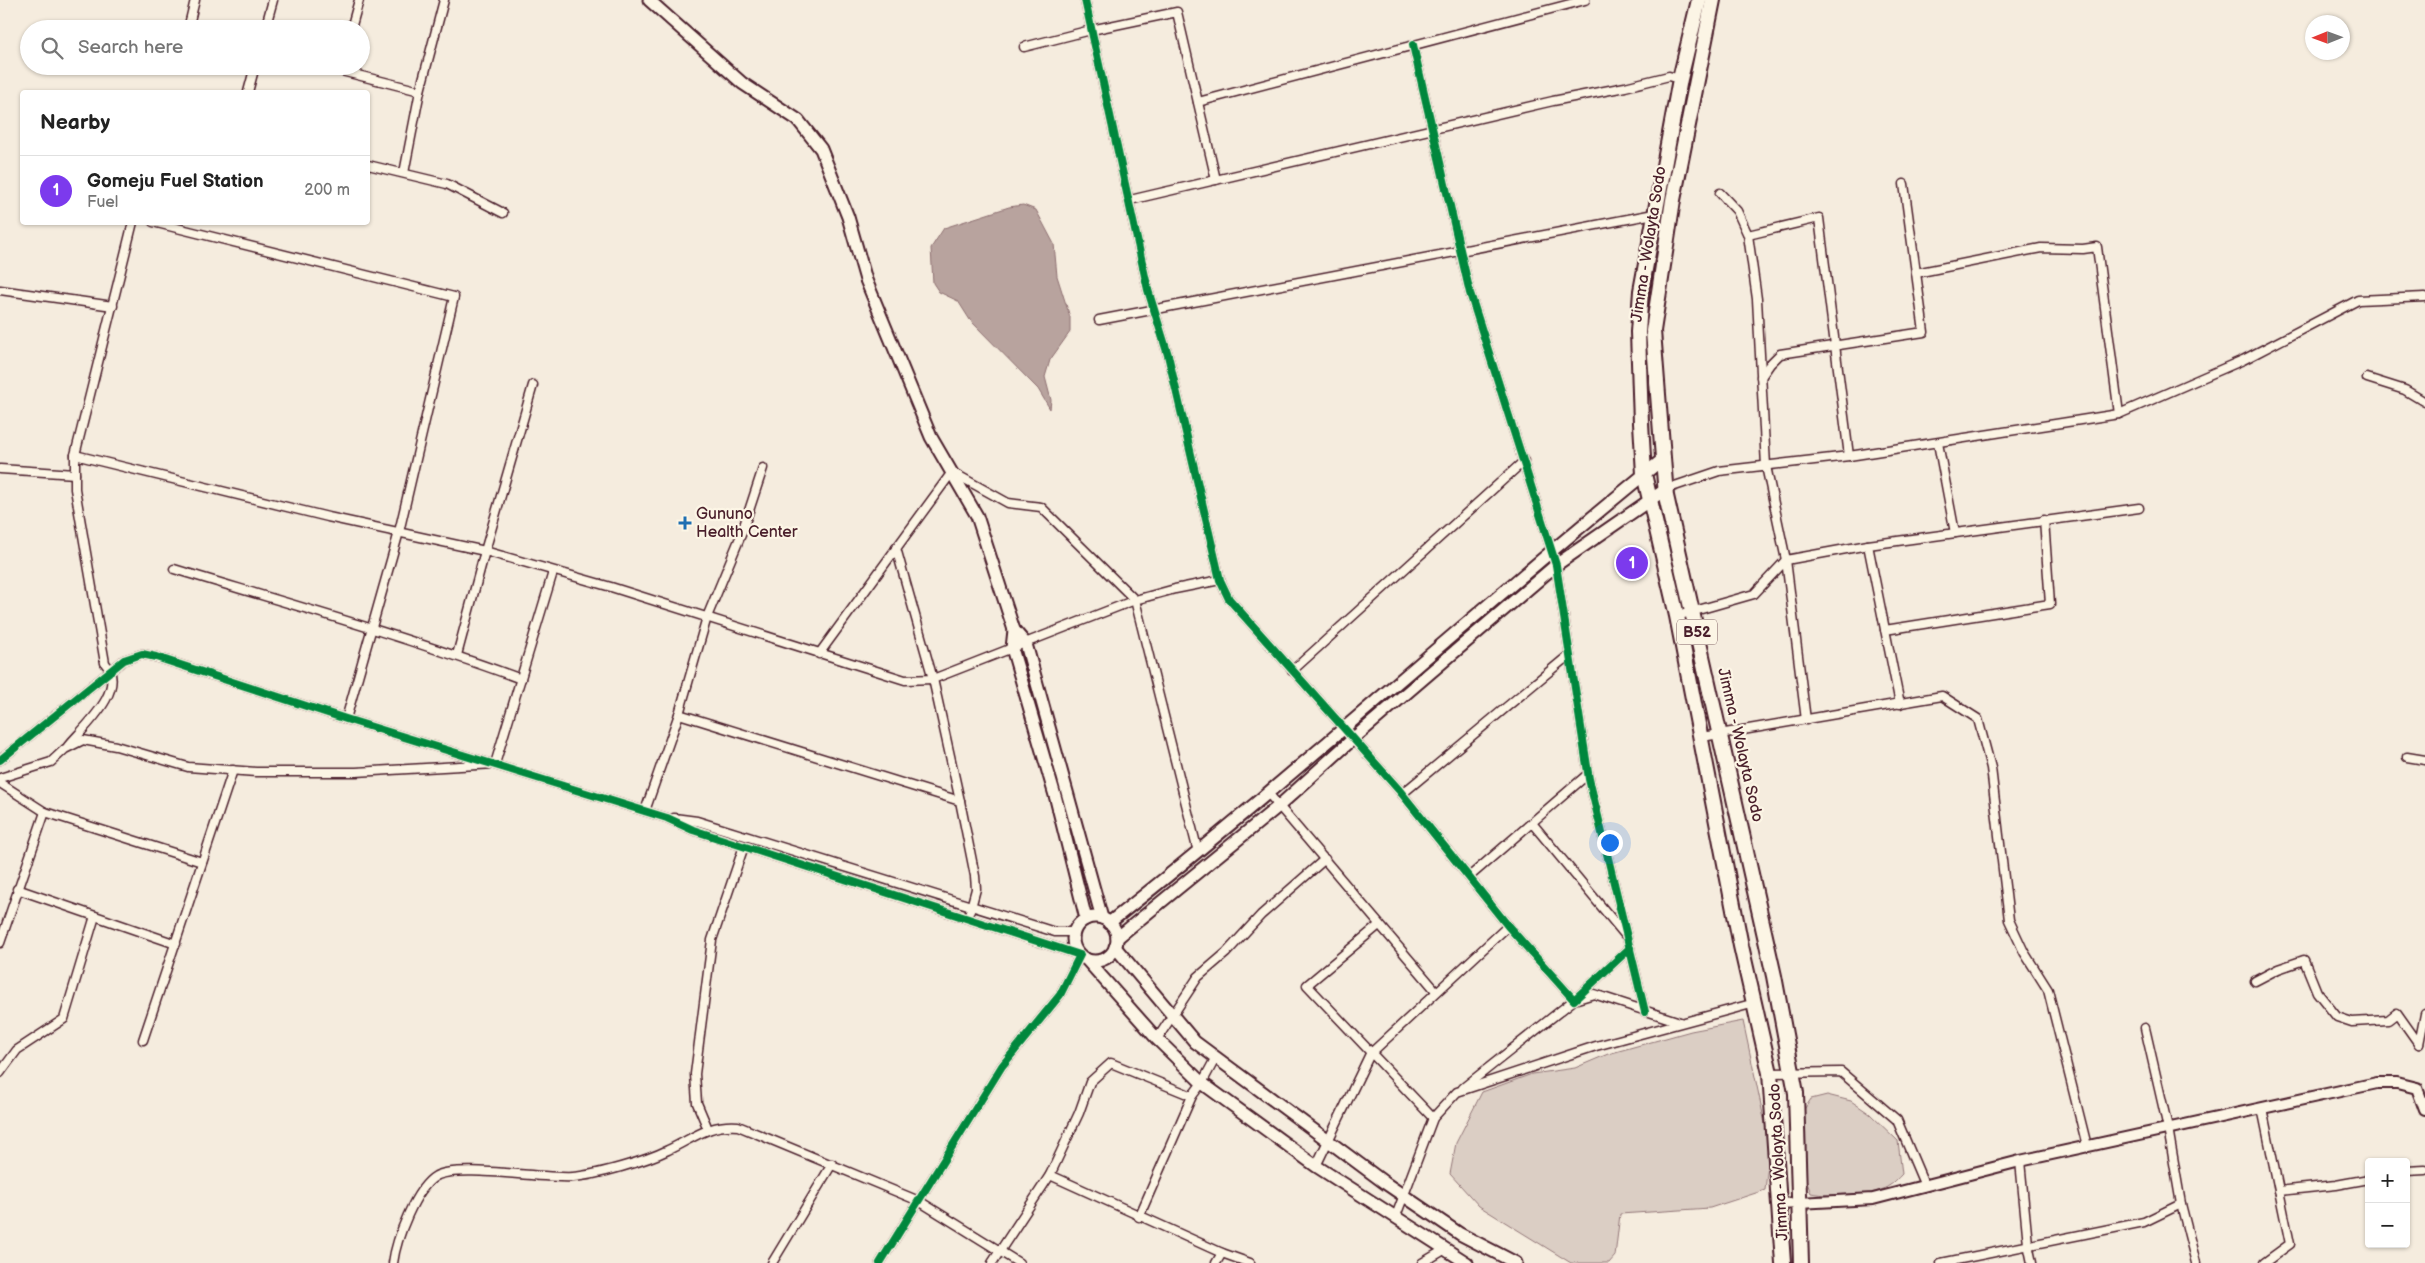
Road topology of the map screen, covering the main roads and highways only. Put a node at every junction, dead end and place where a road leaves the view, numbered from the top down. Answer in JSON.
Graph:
{"nodes":[{"id":1,"x":650,"y":0,"type":"edge"},
{"id":2,"x":1699,"y":0,"type":"edge"},
{"id":3,"x":1713,"y":0,"type":"edge"},
{"id":4,"x":1663,"y":459,"type":"junction"},
{"id":5,"x":1644,"y":474,"type":"junction"},
{"id":6,"x":1666,"y":489,"type":"junction"},
{"id":7,"x":1651,"y":499,"type":"junction"},
{"id":8,"x":1014,"y":630,"type":"junction"},
{"id":9,"x":1040,"y":690,"type":"junction"},
{"id":10,"x":1026,"y":695,"type":"junction"},
{"id":11,"x":1050,"y":726,"type":"junction"},
{"id":12,"x":1036,"y":731,"type":"junction"},
{"id":13,"x":1068,"y":797,"type":"junction"},
{"id":14,"x":1056,"y":799,"type":"junction"},
{"id":15,"x":1086,"y":919,"type":"junction"},
{"id":16,"x":1106,"y":921,"type":"junction"},
{"id":17,"x":1116,"y":943,"type":"junction"},
{"id":18,"x":1083,"y":957,"type":"junction"},
{"id":19,"x":1467,"y":1263,"type":"edge"},
{"id":20,"x":1516,"y":1263,"type":"edge"},
{"id":21,"x":1783,"y":1263,"type":"edge"},
{"id":22,"x":1801,"y":1263,"type":"edge"}],
"edges":[{"from":1,"to":8,"type":"main road"},
{"from":2,"to":5,"type":"highway","name":"Jimma - Wolayta Sodo","number":"B52"},
{"from":3,"to":4,"type":"highway","name":"Jimma - Wolayta Sodo","number":"B52"},
{"from":4,"to":5,"type":"main road"},
{"from":4,"to":6,"type":"highway","name":"Jimma - Wolayta Sodo","number":"B52"},
{"from":5,"to":7,"type":"highway","name":"Jimma - Wolayta Sodo","number":"B52"},
{"from":5,"to":16,"type":"main road"},
{"from":6,"to":7,"type":"main road"},
{"from":6,"to":22,"type":"highway","name":"Jimma - Wolayta Sodo","number":"B52"},
{"from":7,"to":17,"type":"main road"},
{"from":7,"to":21,"type":"highway","name":"Jimma - Wolayta Sodo","number":"B52"},
{"from":8,"to":9,"type":"main road"},
{"from":8,"to":10,"type":"main road"},
{"from":9,"to":10,"type":"main road"},
{"from":9,"to":11,"type":"main road"},
{"from":10,"to":12,"type":"main road"},
{"from":11,"to":12,"type":"main road"},
{"from":11,"to":13,"type":"main road"},
{"from":12,"to":14,"type":"main road"},
{"from":13,"to":14,"type":"main road"},
{"from":13,"to":16,"type":"main road"},
{"from":14,"to":15,"type":"main road"},
{"from":15,"to":16,"type":"main road"},
{"from":15,"to":18,"type":"main road"},
{"from":16,"to":17,"type":"main road"},
{"from":17,"to":18,"type":"main road"},
{"from":17,"to":20,"type":"main road"},
{"from":18,"to":19,"type":"main road"}]}
